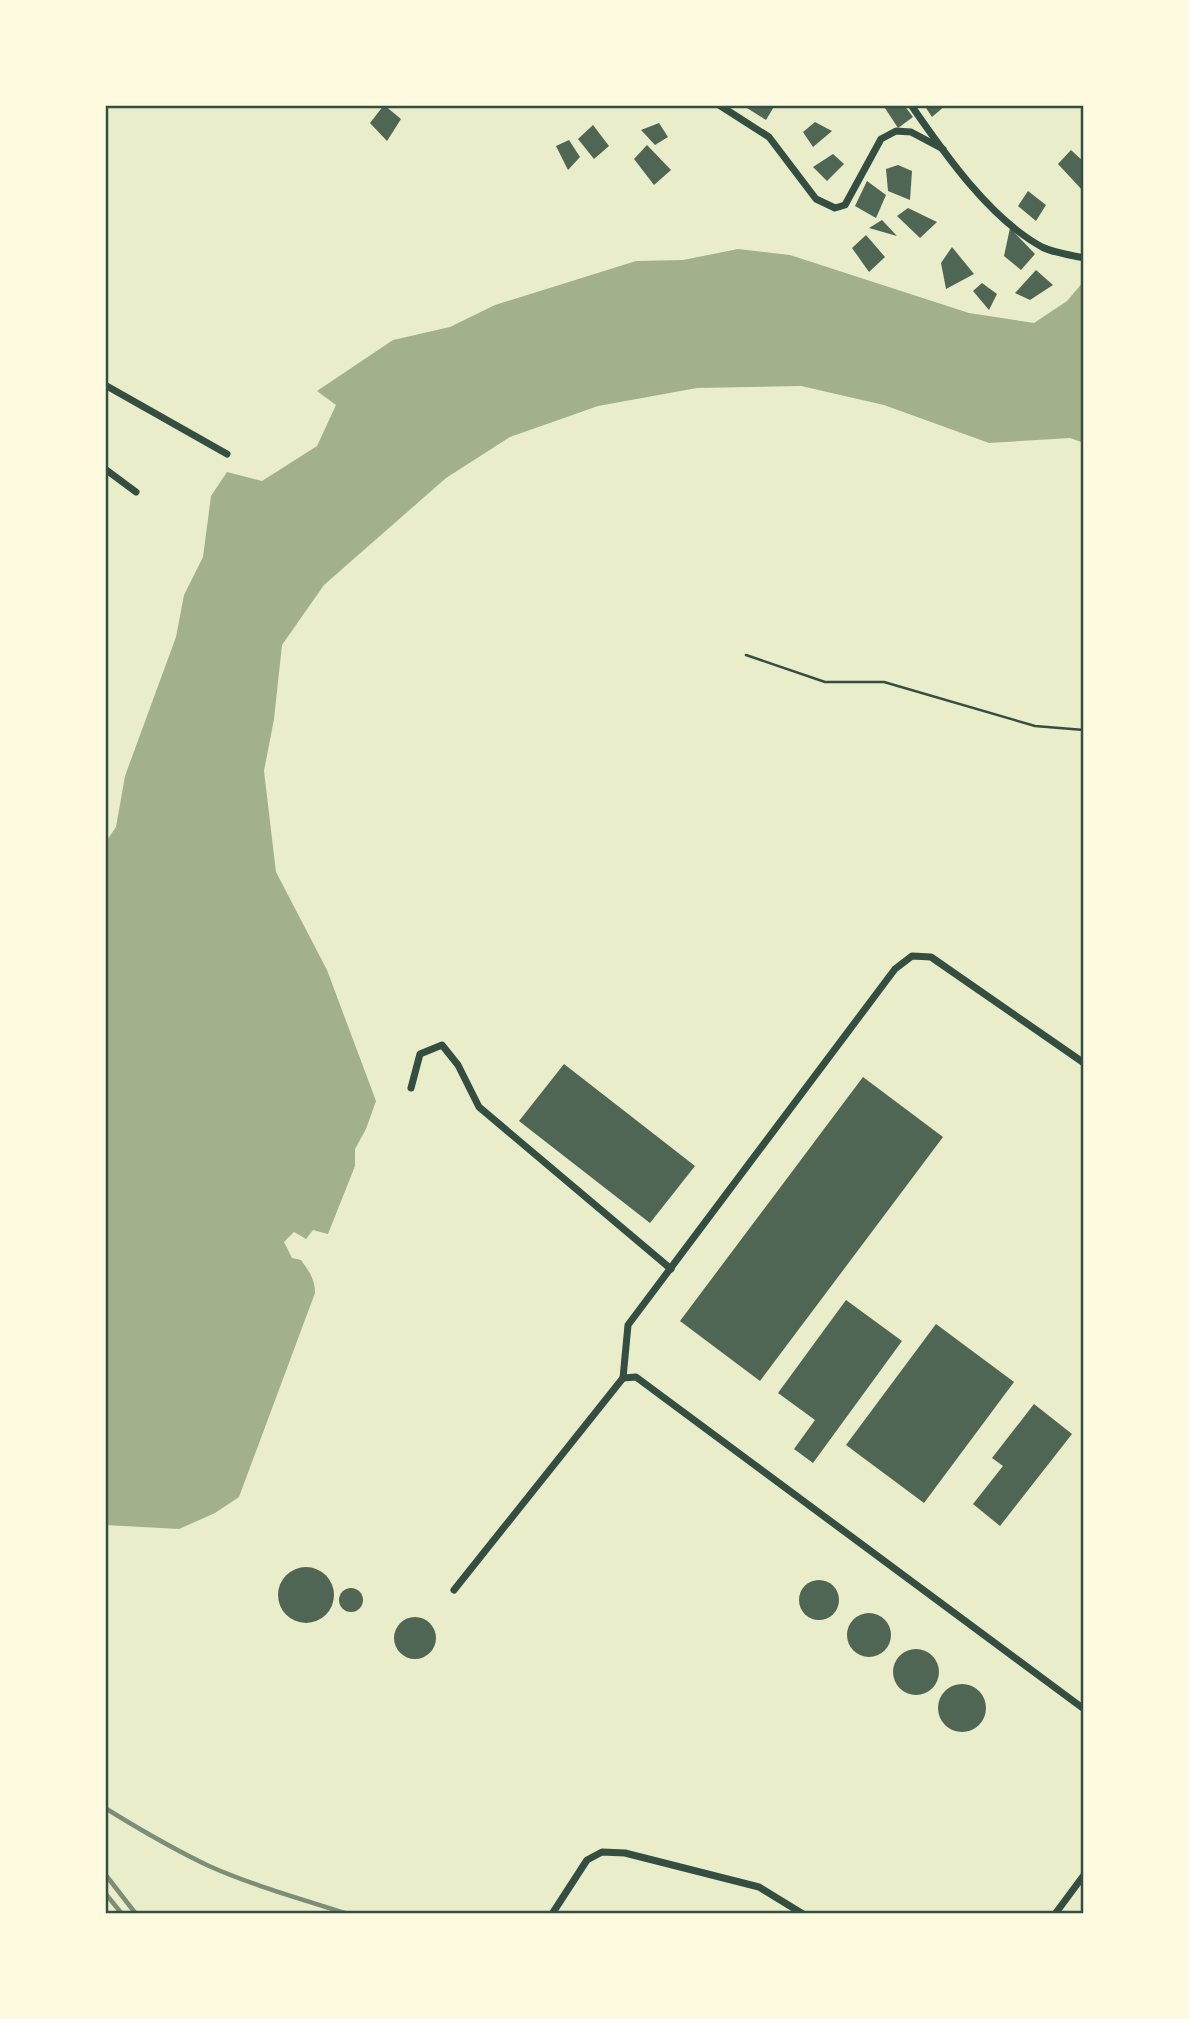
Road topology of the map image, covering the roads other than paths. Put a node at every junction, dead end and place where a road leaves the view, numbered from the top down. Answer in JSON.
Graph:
{"nodes":[{"id":1,"x":719,"y":105,"type":"edge"},
{"id":2,"x":911,"y":105,"type":"edge"},
{"id":3,"x":943,"y":149,"type":"junction"},
{"id":4,"x":1084,"y":258,"type":"edge"},
{"id":5,"x":105,"y":385,"type":"edge"},
{"id":6,"x":227,"y":454,"type":"dead end"},
{"id":7,"x":105,"y":469,"type":"edge"},
{"id":8,"x":136,"y":492,"type":"dead end"},
{"id":9,"x":1084,"y":1063,"type":"edge"},
{"id":10,"x":411,"y":1088,"type":"dead end"},
{"id":11,"x":671,"y":1269,"type":"junction"},
{"id":12,"x":622,"y":1378,"type":"junction"},
{"id":13,"x":454,"y":1590,"type":"dead end"},
{"id":14,"x":1084,"y":1709,"type":"edge"},
{"id":15,"x":1084,"y":1875,"type":"edge"},
{"id":16,"x":552,"y":1914,"type":"edge"},
{"id":17,"x":803,"y":1914,"type":"edge"},
{"id":18,"x":1055,"y":1914,"type":"edge"}],
"edges":[{"from":1,"to":3,"type":"street"},
{"from":2,"to":3,"type":"street"},
{"from":3,"to":4,"type":"street"},
{"from":5,"to":6,"type":"street"},
{"from":7,"to":8,"type":"street"},
{"from":9,"to":11,"type":"street"},
{"from":10,"to":11,"type":"street"},
{"from":11,"to":12,"type":"street"},
{"from":12,"to":13,"type":"street"},
{"from":12,"to":14,"type":"street"},
{"from":15,"to":18,"type":"street"},
{"from":16,"to":17,"type":"street"}]}
